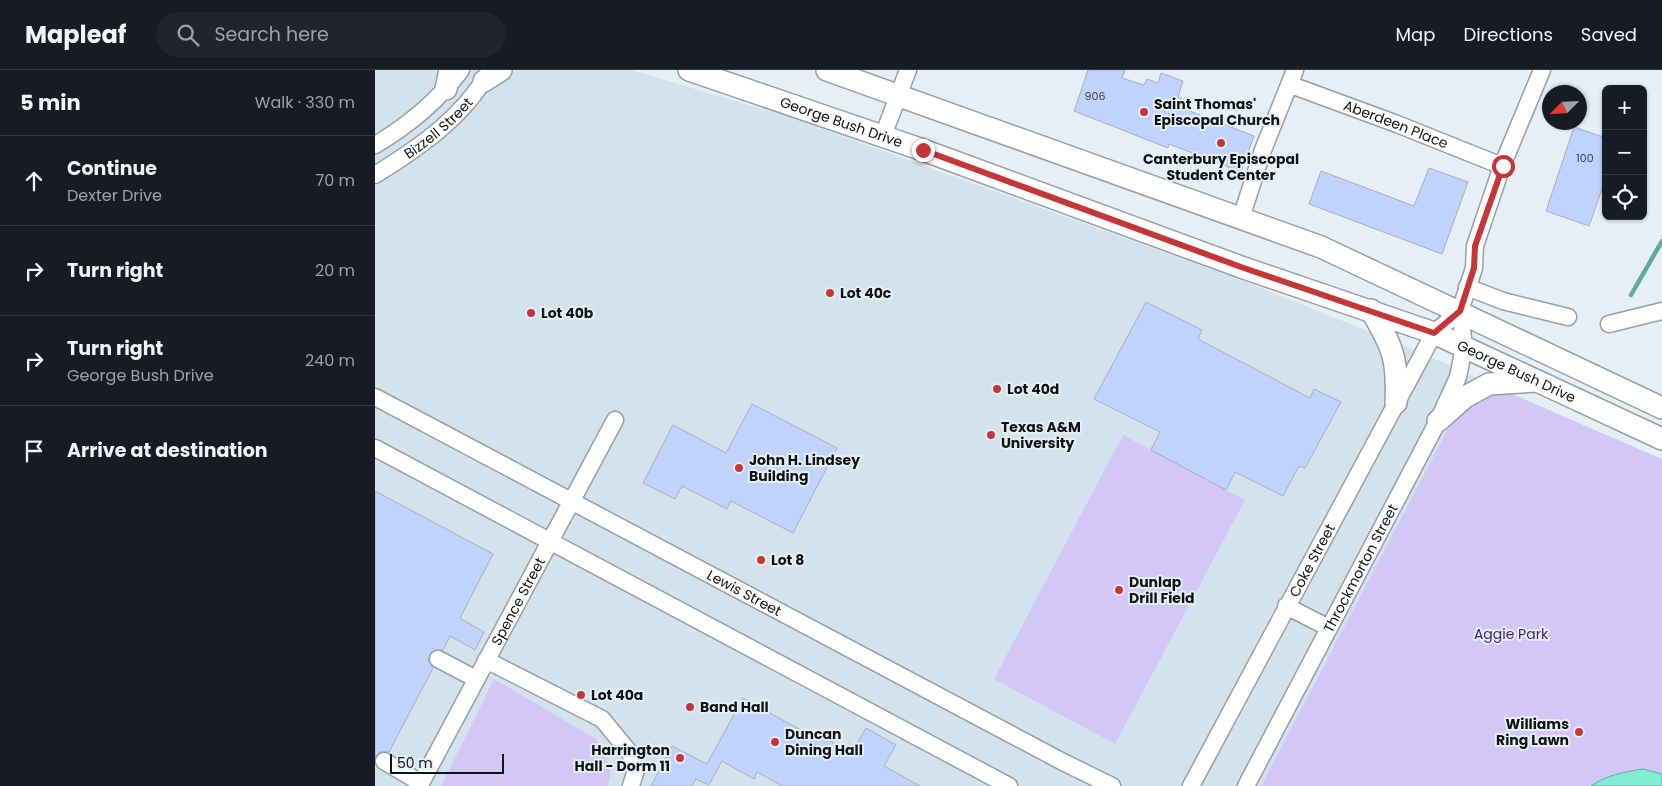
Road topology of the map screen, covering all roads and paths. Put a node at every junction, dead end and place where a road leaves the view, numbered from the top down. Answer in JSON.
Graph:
{"nodes":[{"id":1,"x":461,"y":70,"type":"edge"},
{"id":2,"x":689,"y":70,"type":"edge"},
{"id":3,"x":827,"y":70,"type":"edge"},
{"id":4,"x":908,"y":70,"type":"edge"},
{"id":5,"x":1542,"y":70,"type":"edge"},
{"id":6,"x":492,"y":74,"type":"edge"},
{"id":7,"x":1293,"y":77,"type":"edge"},
{"id":8,"x":448,"y":80,"type":"edge"},
{"id":9,"x":899,"y":95,"type":"junction"},
{"id":10,"x":883,"y":136,"type":"junction"},
{"id":11,"x":375,"y":146,"type":"edge"},
{"id":12,"x":1503,"y":166,"type":"junction"},
{"id":13,"x":375,"y":175,"type":"edge"},
{"id":14,"x":1241,"y":218,"type":"junction"},
{"id":15,"x":1467,"y":287,"type":"junction"},
{"id":16,"x":1371,"y":310,"type":"junction"},
{"id":17,"x":1460,"y":311,"type":"junction"},
{"id":18,"x":1662,"y":311,"type":"edge"},
{"id":19,"x":1568,"y":318,"type":"dead end"},
{"id":20,"x":1609,"y":324,"type":"dead end"},
{"id":21,"x":1434,"y":333,"type":"junction"},
{"id":22,"x":1464,"y":347,"type":"junction"},
{"id":23,"x":1536,"y":380,"type":"junction"},
{"id":24,"x":375,"y":397,"type":"edge"},
{"id":25,"x":1396,"y":403,"type":"junction"},
{"id":26,"x":1662,"y":408,"type":"edge"},
{"id":27,"x":615,"y":420,"type":"dead end"},
{"id":28,"x":1439,"y":421,"type":"junction"},
{"id":29,"x":1662,"y":439,"type":"edge"},
{"id":30,"x":375,"y":448,"type":"edge"},
{"id":31,"x":571,"y":500,"type":"junction"},
{"id":32,"x":549,"y":541,"type":"junction"},
{"id":33,"x":1286,"y":606,"type":"junction"},
{"id":34,"x":1329,"y":628,"type":"junction"},
{"id":35,"x":437,"y":659,"type":"dead end"},
{"id":36,"x":486,"y":660,"type":"junction"},
{"id":37,"x":476,"y":679,"type":"junction"},
{"id":38,"x":384,"y":761,"type":"dead end"},
{"id":39,"x":631,"y":786,"type":"edge"},
{"id":40,"x":1009,"y":786,"type":"edge"},
{"id":41,"x":1113,"y":786,"type":"edge"},
{"id":42,"x":1191,"y":786,"type":"edge"},
{"id":43,"x":1246,"y":786,"type":"edge"}],
"edges":[{"from":1,"to":8,"type":"street","name":"Bizzell Street"},
{"from":2,"to":10,"type":"main road","name":"George Bush Drive"},
{"from":3,"to":9,"type":"main road","name":"George Bush Drive"},
{"from":4,"to":9,"type":"street"},
{"from":5,"to":12,"type":"street"},
{"from":6,"to":13,"type":"street","name":"Bizzell Street"},
{"from":7,"to":12,"type":"street","name":"Aberdeen Place"},
{"from":7,"to":14,"type":"street"},
{"from":8,"to":11,"type":"street","name":"Bizzell Street"},
{"from":9,"to":10,"type":"street"},
{"from":9,"to":14,"type":"main road","name":"George Bush Drive"},
{"from":10,"to":16,"type":"main road","name":"George Bush Drive"},
{"from":12,"to":15,"type":"street"},
{"from":14,"to":17,"type":"main road","name":"George Bush Drive"},
{"from":15,"to":17,"type":"street"},
{"from":15,"to":19,"type":"street"},
{"from":16,"to":21,"type":"main road","name":"George Bush Drive"},
{"from":16,"to":25,"type":"main road"},
{"from":17,"to":21,"type":"street"},
{"from":17,"to":22,"type":"street","name":"Throckmorton Street"},
{"from":17,"to":26,"type":"main road","name":"George Bush Drive"},
{"from":18,"to":20,"type":"street"},
{"from":21,"to":22,"type":"main road","name":"George Bush Drive"},
{"from":21,"to":25,"type":"street","name":"Coke Street"},
{"from":22,"to":23,"type":"main road","name":"George Bush Drive"},
{"from":22,"to":28,"type":"street","name":"Throckmorton Street"},
{"from":23,"to":28,"type":"main road"},
{"from":23,"to":29,"type":"main road","name":"George Bush Drive"},
{"from":24,"to":31,"type":"street","name":"Lewis Street"},
{"from":25,"to":33,"type":"street","name":"Coke Street"},
{"from":27,"to":31,"type":"street","name":"Spence Street"},
{"from":28,"to":34,"type":"street","name":"Throckmorton Street"},
{"from":30,"to":32,"type":"street"},
{"from":31,"to":32,"type":"street","name":"Spence Street"},
{"from":31,"to":41,"type":"street","name":"Lewis Street"},
{"from":32,"to":36,"type":"street","name":"Spence Street"},
{"from":32,"to":40,"type":"street"},
{"from":33,"to":34,"type":"street"},
{"from":33,"to":42,"type":"street","name":"Coke Street"},
{"from":34,"to":43,"type":"street","name":"Throckmorton Street"},
{"from":35,"to":37,"type":"street"},
{"from":36,"to":37,"type":"street","name":"Spence Street"},
{"from":36,"to":39,"type":"street"},
{"from":37,"to":38,"type":"street","name":"Spence Street"}]}
